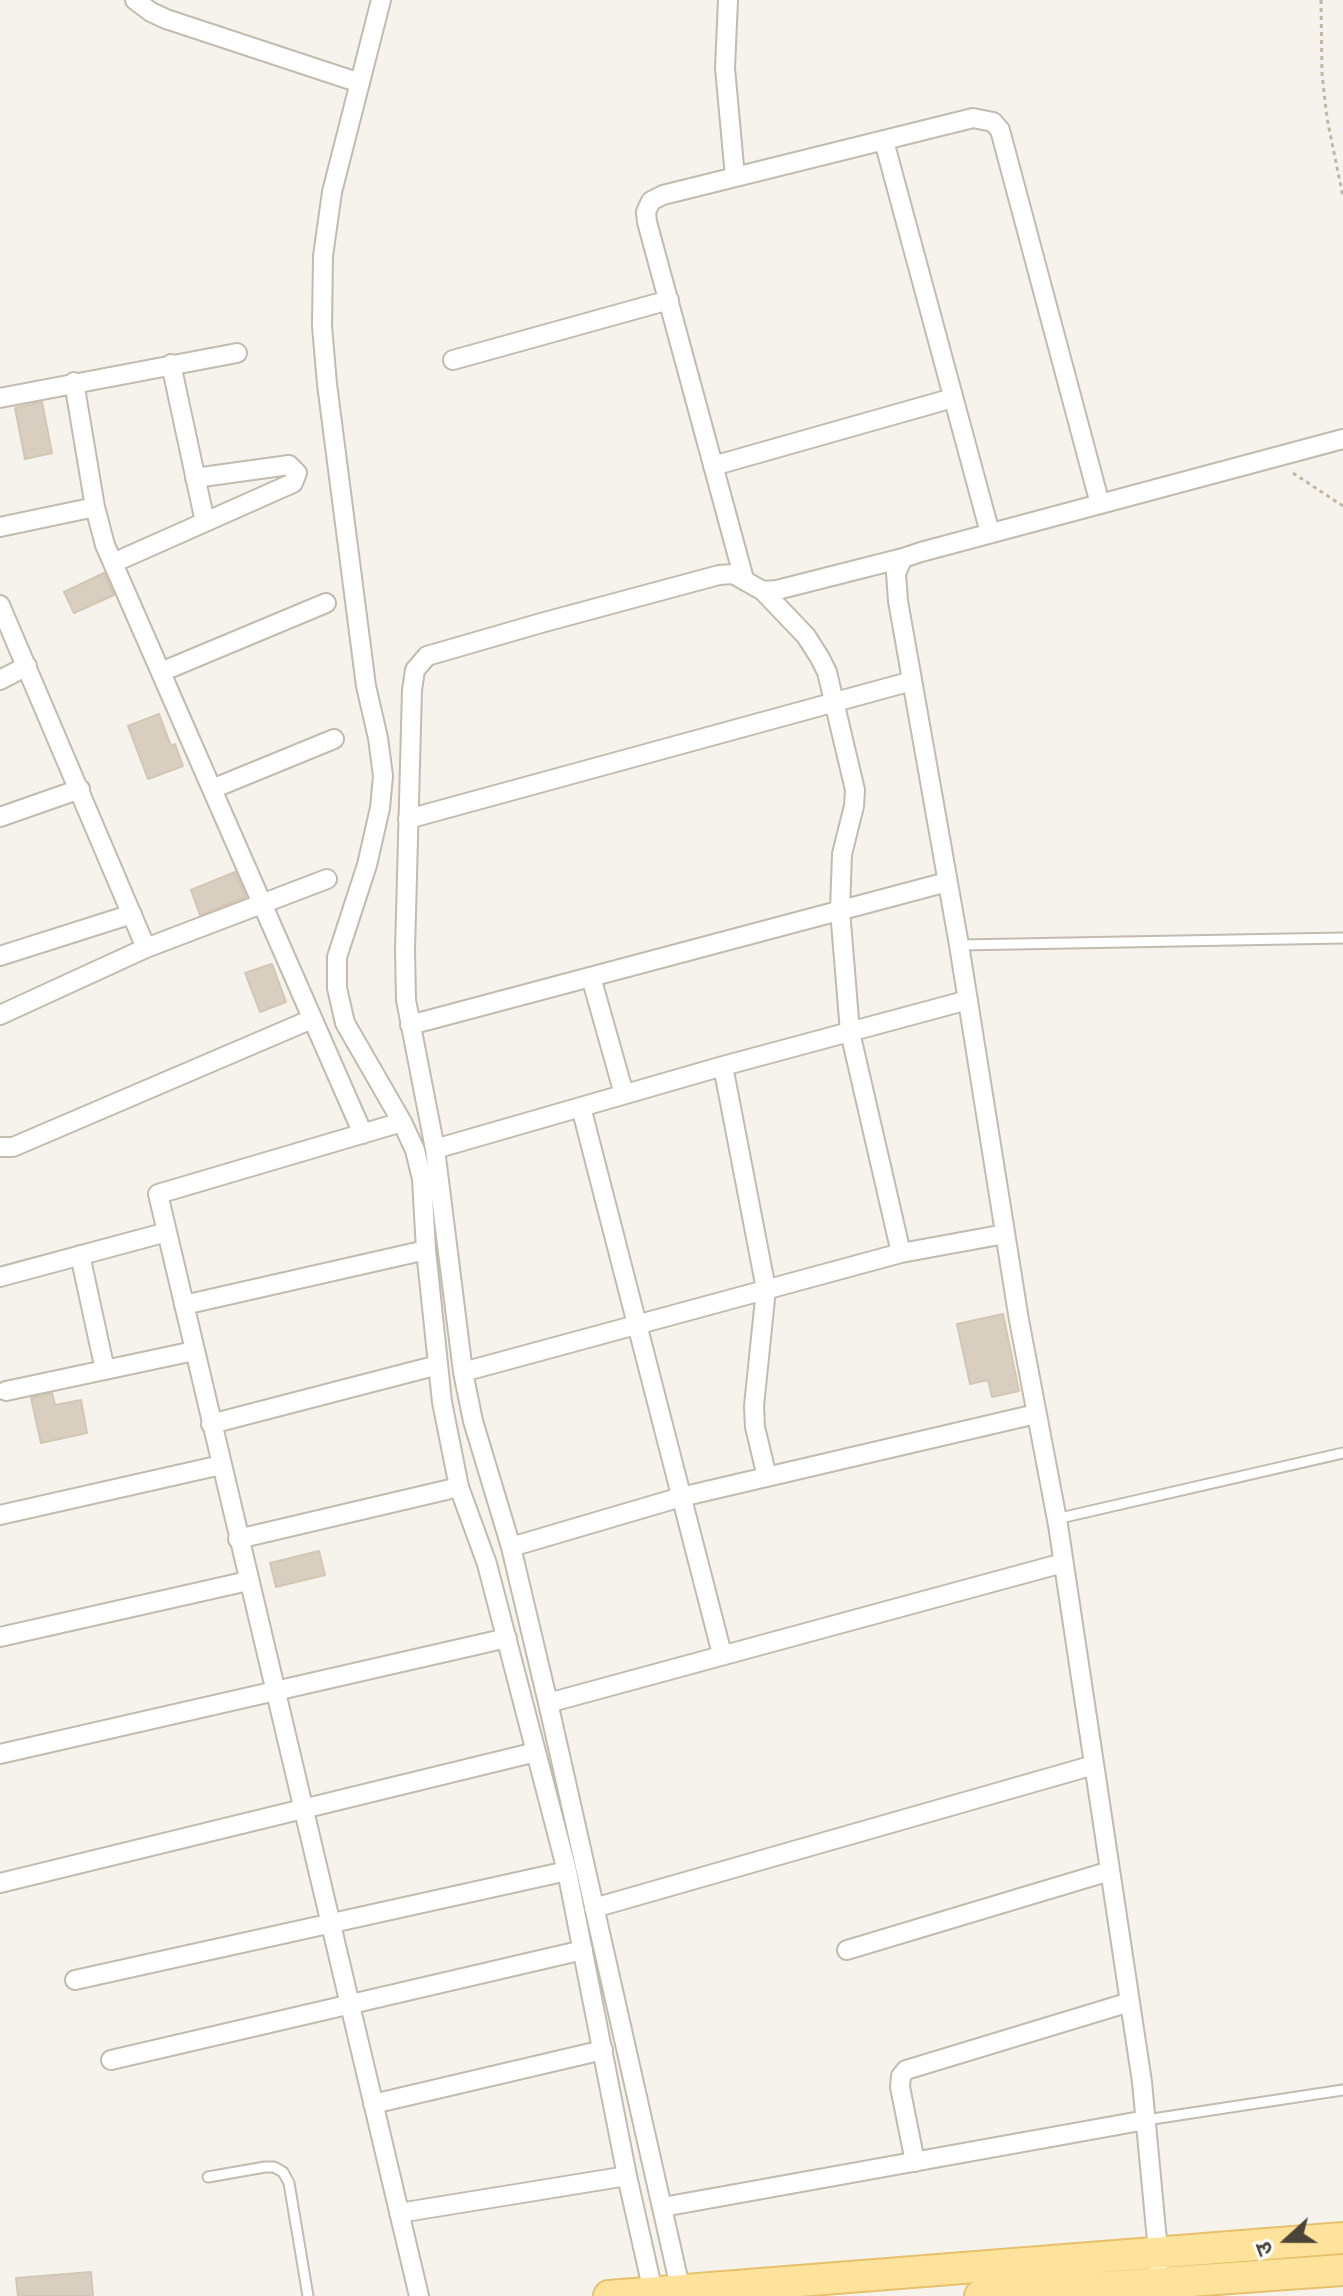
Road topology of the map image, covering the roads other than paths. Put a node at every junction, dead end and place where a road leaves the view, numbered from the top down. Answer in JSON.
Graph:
{"nodes":[{"id":1,"x":135,"y":0,"type":"edge"},
{"id":2,"x":381,"y":0,"type":"edge"},
{"id":3,"x":728,"y":0,"type":"edge"},
{"id":4,"x":360,"y":83,"type":"junction"},
{"id":5,"x":884,"y":141,"type":"junction"},
{"id":6,"x":735,"y":177,"type":"junction"},
{"id":7,"x":669,"y":300,"type":"junction"},
{"id":8,"x":237,"y":353,"type":"dead end"},
{"id":9,"x":453,"y":360,"type":"dead end"},
{"id":10,"x":171,"y":364,"type":"junction"},
{"id":11,"x":74,"y":382,"type":"junction"},
{"id":12,"x":0,"y":398,"type":"edge"},
{"id":13,"x":953,"y":398,"type":"junction"},
{"id":14,"x":1343,"y":439,"type":"edge"},
{"id":15,"x":713,"y":466,"type":"junction"},
{"id":16,"x":195,"y":478,"type":"junction"},
{"id":17,"x":1100,"y":504,"type":"junction"},
{"id":18,"x":95,"y":507,"type":"junction"},
{"id":19,"x":205,"y":522,"type":"junction"},
{"id":20,"x":0,"y":527,"type":"edge"},
{"id":21,"x":990,"y":533,"type":"junction"},
{"id":22,"x":903,"y":558,"type":"junction"},
{"id":23,"x":113,"y":563,"type":"junction"},
{"id":24,"x":744,"y":579,"type":"junction"},
{"id":25,"x":763,"y":591,"type":"junction"},
{"id":26,"x":326,"y":603,"type":"dead end"},
{"id":27,"x":0,"y":605,"type":"edge"},
{"id":28,"x":27,"y":666,"type":"junction"},
{"id":29,"x":161,"y":672,"type":"junction"},
{"id":30,"x":0,"y":680,"type":"edge"},
{"id":31,"x":912,"y":681,"type":"junction"},
{"id":32,"x":835,"y":702,"type":"junction"},
{"id":33,"x":334,"y":739,"type":"dead end"},
{"id":34,"x":80,"y":789,"type":"junction"},
{"id":35,"x":212,"y":789,"type":"junction"},
{"id":36,"x":0,"y":817,"type":"edge"},
{"id":37,"x":408,"y":819,"type":"junction"},
{"id":38,"x":327,"y":879,"type":"dead end"},
{"id":39,"x":947,"y":882,"type":"junction"},
{"id":40,"x":263,"y":906,"type":"junction"},
{"id":41,"x":840,"y":910,"type":"junction"},
{"id":42,"x":132,"y":914,"type":"junction"},
{"id":43,"x":1343,"y":938,"type":"edge"},
{"id":44,"x":959,"y":945,"type":"junction"},
{"id":45,"x":146,"y":948,"type":"junction"},
{"id":46,"x":0,"y":956,"type":"edge"},
{"id":47,"x":591,"y":977,"type":"junction"},
{"id":48,"x":968,"y":1000,"type":"junction"},
{"id":49,"x":0,"y":1015,"type":"edge"},
{"id":50,"x":312,"y":1019,"type":"junction"},
{"id":51,"x":410,"y":1025,"type":"junction"},
{"id":52,"x":850,"y":1032,"type":"junction"},
{"id":53,"x":723,"y":1066,"type":"junction"},
{"id":54,"x":624,"y":1094,"type":"junction"},
{"id":55,"x":581,"y":1107,"type":"junction"},
{"id":56,"x":402,"y":1122,"type":"junction"},
{"id":57,"x":363,"y":1134,"type":"junction"},
{"id":58,"x":0,"y":1147,"type":"edge"},
{"id":59,"x":435,"y":1149,"type":"junction"},
{"id":60,"x":167,"y":1232,"type":"junction"},
{"id":61,"x":1005,"y":1234,"type":"junction"},
{"id":62,"x":426,"y":1250,"type":"junction"},
{"id":63,"x":901,"y":1253,"type":"junction"},
{"id":64,"x":80,"y":1255,"type":"junction"},
{"id":65,"x":0,"y":1277,"type":"edge"},
{"id":66,"x":766,"y":1289,"type":"junction"},
{"id":67,"x":184,"y":1305,"type":"junction"},
{"id":68,"x":637,"y":1324,"type":"junction"},
{"id":69,"x":194,"y":1351,"type":"junction"},
{"id":70,"x":438,"y":1365,"type":"junction"},
{"id":71,"x":105,"y":1370,"type":"junction"},
{"id":72,"x":463,"y":1372,"type":"junction"},
{"id":73,"x":6,"y":1391,"type":"dead end"},
{"id":74,"x":1036,"y":1414,"type":"junction"},
{"id":75,"x":211,"y":1424,"type":"junction"},
{"id":76,"x":1343,"y":1453,"type":"edge"},
{"id":77,"x":221,"y":1465,"type":"junction"},
{"id":78,"x":767,"y":1477,"type":"junction"},
{"id":79,"x":459,"y":1487,"type":"junction"},
{"id":80,"x":681,"y":1497,"type":"junction"},
{"id":81,"x":0,"y":1515,"type":"edge"},
{"id":82,"x":1056,"y":1519,"type":"junction"},
{"id":83,"x":238,"y":1539,"type":"junction"},
{"id":84,"x":511,"y":1547,"type":"junction"},
{"id":85,"x":1063,"y":1563,"type":"junction"},
{"id":86,"x":248,"y":1581,"type":"junction"},
{"id":87,"x":0,"y":1637,"type":"edge"},
{"id":88,"x":507,"y":1638,"type":"junction"},
{"id":89,"x":722,"y":1654,"type":"junction"},
{"id":90,"x":274,"y":1691,"type":"junction"},
{"id":91,"x":548,"y":1703,"type":"junction"},
{"id":92,"x":536,"y":1752,"type":"junction"},
{"id":93,"x":0,"y":1754,"type":"edge"},
{"id":94,"x":1094,"y":1765,"type":"junction"},
{"id":95,"x":302,"y":1809,"type":"junction"},
{"id":96,"x":567,"y":1871,"type":"junction"},
{"id":97,"x":1110,"y":1871,"type":"junction"},
{"id":98,"x":0,"y":1883,"type":"edge"},
{"id":99,"x":594,"y":1908,"type":"junction"},
{"id":100,"x":330,"y":1924,"type":"junction"},
{"id":101,"x":583,"y":1950,"type":"junction"},
{"id":102,"x":847,"y":1950,"type":"dead end"},
{"id":103,"x":75,"y":1980,"type":"dead end"},
{"id":104,"x":1130,"y":2002,"type":"junction"},
{"id":105,"x":349,"y":2005,"type":"junction"},
{"id":106,"x":603,"y":2050,"type":"junction"},
{"id":107,"x":111,"y":2060,"type":"dead end"},
{"id":108,"x":1343,"y":2090,"type":"edge"},
{"id":109,"x":373,"y":2104,"type":"junction"},
{"id":110,"x":1146,"y":2120,"type":"junction"},
{"id":111,"x":915,"y":2162,"type":"junction"},
{"id":112,"x":627,"y":2176,"type":"junction"},
{"id":113,"x":208,"y":2177,"type":"dead end"},
{"id":114,"x":663,"y":2207,"type":"junction"},
{"id":115,"x":399,"y":2213,"type":"junction"},
{"id":116,"x":1343,"y":2238,"type":"edge"},
{"id":117,"x":1227,"y":2248,"type":"junction"},
{"id":118,"x":1158,"y":2251,"type":"junction"},
{"id":119,"x":1343,"y":2270,"type":"edge"},
{"id":120,"x":1158,"y":2284,"type":"junction"},
{"id":121,"x":1234,"y":2288,"type":"edge"},
{"id":122,"x":668,"y":2293,"type":"edge"},
{"id":123,"x":308,"y":2296,"type":"edge"},
{"id":124,"x":419,"y":2296,"type":"edge"},
{"id":125,"x":609,"y":2296,"type":"edge"},
{"id":126,"x":980,"y":2296,"type":"edge"}],
"edges":[{"from":1,"to":4,"type":"street"},
{"from":2,"to":4,"type":"street"},
{"from":3,"to":6,"type":"street"},
{"from":4,"to":56,"type":"street"},
{"from":5,"to":6,"type":"street"},
{"from":5,"to":13,"type":"street"},
{"from":5,"to":17,"type":"street"},
{"from":6,"to":7,"type":"street"},
{"from":7,"to":9,"type":"street"},
{"from":7,"to":15,"type":"street"},
{"from":8,"to":10,"type":"street"},
{"from":10,"to":11,"type":"street"},
{"from":10,"to":16,"type":"street"},
{"from":11,"to":12,"type":"street"},
{"from":11,"to":18,"type":"street"},
{"from":13,"to":15,"type":"street"},
{"from":13,"to":21,"type":"street"},
{"from":14,"to":17,"type":"street"},
{"from":15,"to":24,"type":"street"},
{"from":16,"to":19,"type":"street"},
{"from":16,"to":19,"type":"street"},
{"from":17,"to":21,"type":"street"},
{"from":18,"to":20,"type":"street"},
{"from":18,"to":23,"type":"street"},
{"from":19,"to":23,"type":"street"},
{"from":21,"to":22,"type":"street"},
{"from":22,"to":25,"type":"street"},
{"from":22,"to":31,"type":"street"},
{"from":23,"to":29,"type":"street"},
{"from":24,"to":25,"type":"street"},
{"from":24,"to":37,"type":"street"},
{"from":25,"to":32,"type":"street"},
{"from":26,"to":29,"type":"street"},
{"from":27,"to":28,"type":"street"},
{"from":28,"to":30,"type":"street"},
{"from":28,"to":34,"type":"street"},
{"from":29,"to":35,"type":"street"},
{"from":31,"to":32,"type":"street"},
{"from":31,"to":39,"type":"street"},
{"from":32,"to":37,"type":"street"},
{"from":32,"to":41,"type":"street"},
{"from":33,"to":35,"type":"street"},
{"from":34,"to":36,"type":"street"},
{"from":34,"to":42,"type":"street"},
{"from":35,"to":40,"type":"street"},
{"from":37,"to":51,"type":"street"},
{"from":38,"to":40,"type":"street"},
{"from":39,"to":41,"type":"street"},
{"from":39,"to":44,"type":"street"},
{"from":40,"to":45,"type":"street"},
{"from":40,"to":50,"type":"street"},
{"from":41,"to":47,"type":"street"},
{"from":41,"to":52,"type":"street"},
{"from":42,"to":45,"type":"street"},
{"from":42,"to":46,"type":"street"},
{"from":43,"to":44,"type":"lane"},
{"from":44,"to":48,"type":"street"},
{"from":45,"to":49,"type":"street"},
{"from":47,"to":51,"type":"street"},
{"from":47,"to":54,"type":"street"},
{"from":48,"to":52,"type":"street"},
{"from":48,"to":61,"type":"street"},
{"from":50,"to":57,"type":"street"},
{"from":50,"to":58,"type":"street"},
{"from":51,"to":59,"type":"street"},
{"from":52,"to":53,"type":"street"},
{"from":52,"to":63,"type":"street"},
{"from":53,"to":54,"type":"street"},
{"from":53,"to":66,"type":"street"},
{"from":54,"to":55,"type":"street"},
{"from":55,"to":59,"type":"street"},
{"from":55,"to":68,"type":"street"},
{"from":56,"to":57,"type":"street"},
{"from":56,"to":62,"type":"street"},
{"from":57,"to":60,"type":"street"},
{"from":59,"to":72,"type":"street"},
{"from":60,"to":64,"type":"street"},
{"from":60,"to":67,"type":"street"},
{"from":61,"to":63,"type":"street"},
{"from":61,"to":74,"type":"street"},
{"from":62,"to":67,"type":"street"},
{"from":62,"to":70,"type":"street"},
{"from":63,"to":66,"type":"street"},
{"from":64,"to":65,"type":"street"},
{"from":64,"to":71,"type":"street"},
{"from":66,"to":68,"type":"street"},
{"from":66,"to":78,"type":"street"},
{"from":67,"to":69,"type":"street"},
{"from":68,"to":72,"type":"street"},
{"from":68,"to":80,"type":"street"},
{"from":69,"to":71,"type":"street"},
{"from":69,"to":75,"type":"street"},
{"from":70,"to":75,"type":"street"},
{"from":70,"to":79,"type":"street"},
{"from":71,"to":73,"type":"street"},
{"from":72,"to":84,"type":"street"},
{"from":74,"to":78,"type":"street"},
{"from":74,"to":82,"type":"street"},
{"from":75,"to":77,"type":"street"},
{"from":76,"to":82,"type":"lane"},
{"from":77,"to":81,"type":"street"},
{"from":77,"to":83,"type":"street"},
{"from":78,"to":80,"type":"street"},
{"from":79,"to":83,"type":"street"},
{"from":79,"to":88,"type":"street"},
{"from":80,"to":84,"type":"street"},
{"from":80,"to":89,"type":"street"},
{"from":82,"to":85,"type":"street"},
{"from":83,"to":86,"type":"street"},
{"from":84,"to":91,"type":"street"},
{"from":85,"to":89,"type":"street"},
{"from":85,"to":94,"type":"street"},
{"from":86,"to":87,"type":"street"},
{"from":86,"to":90,"type":"street"},
{"from":88,"to":90,"type":"street"},
{"from":88,"to":92,"type":"street"},
{"from":89,"to":91,"type":"street"},
{"from":90,"to":93,"type":"street"},
{"from":90,"to":95,"type":"street"},
{"from":91,"to":99,"type":"street"},
{"from":92,"to":95,"type":"street"},
{"from":92,"to":96,"type":"street"},
{"from":94,"to":97,"type":"street"},
{"from":94,"to":99,"type":"street"},
{"from":95,"to":98,"type":"street"},
{"from":95,"to":100,"type":"street"},
{"from":96,"to":100,"type":"street"},
{"from":96,"to":101,"type":"street"},
{"from":97,"to":102,"type":"street"},
{"from":97,"to":104,"type":"street"},
{"from":99,"to":114,"type":"street"},
{"from":100,"to":103,"type":"street"},
{"from":100,"to":105,"type":"street"},
{"from":101,"to":105,"type":"street"},
{"from":101,"to":106,"type":"street"},
{"from":104,"to":110,"type":"street"},
{"from":104,"to":111,"type":"street"},
{"from":105,"to":107,"type":"street"},
{"from":105,"to":109,"type":"street"},
{"from":106,"to":109,"type":"street"},
{"from":106,"to":112,"type":"street"},
{"from":108,"to":110,"type":"lane"},
{"from":109,"to":115,"type":"street"},
{"from":110,"to":111,"type":"street"},
{"from":110,"to":118,"type":"street"},
{"from":111,"to":114,"type":"street"},
{"from":112,"to":115,"type":"street"},
{"from":112,"to":122,"type":"street"},
{"from":113,"to":123,"type":"lane"},
{"from":114,"to":122,"type":"street"},
{"from":115,"to":124,"type":"street"},
{"from":116,"to":117,"type":"main road"},
{"from":117,"to":118,"type":"main road"},
{"from":117,"to":121,"type":"street"},
{"from":118,"to":120,"type":"street"},
{"from":118,"to":122,"type":"main road"},
{"from":119,"to":121,"type":"main road"},
{"from":120,"to":121,"type":"main road"},
{"from":120,"to":126,"type":"main road"},
{"from":122,"to":125,"type":"main road"}]}
